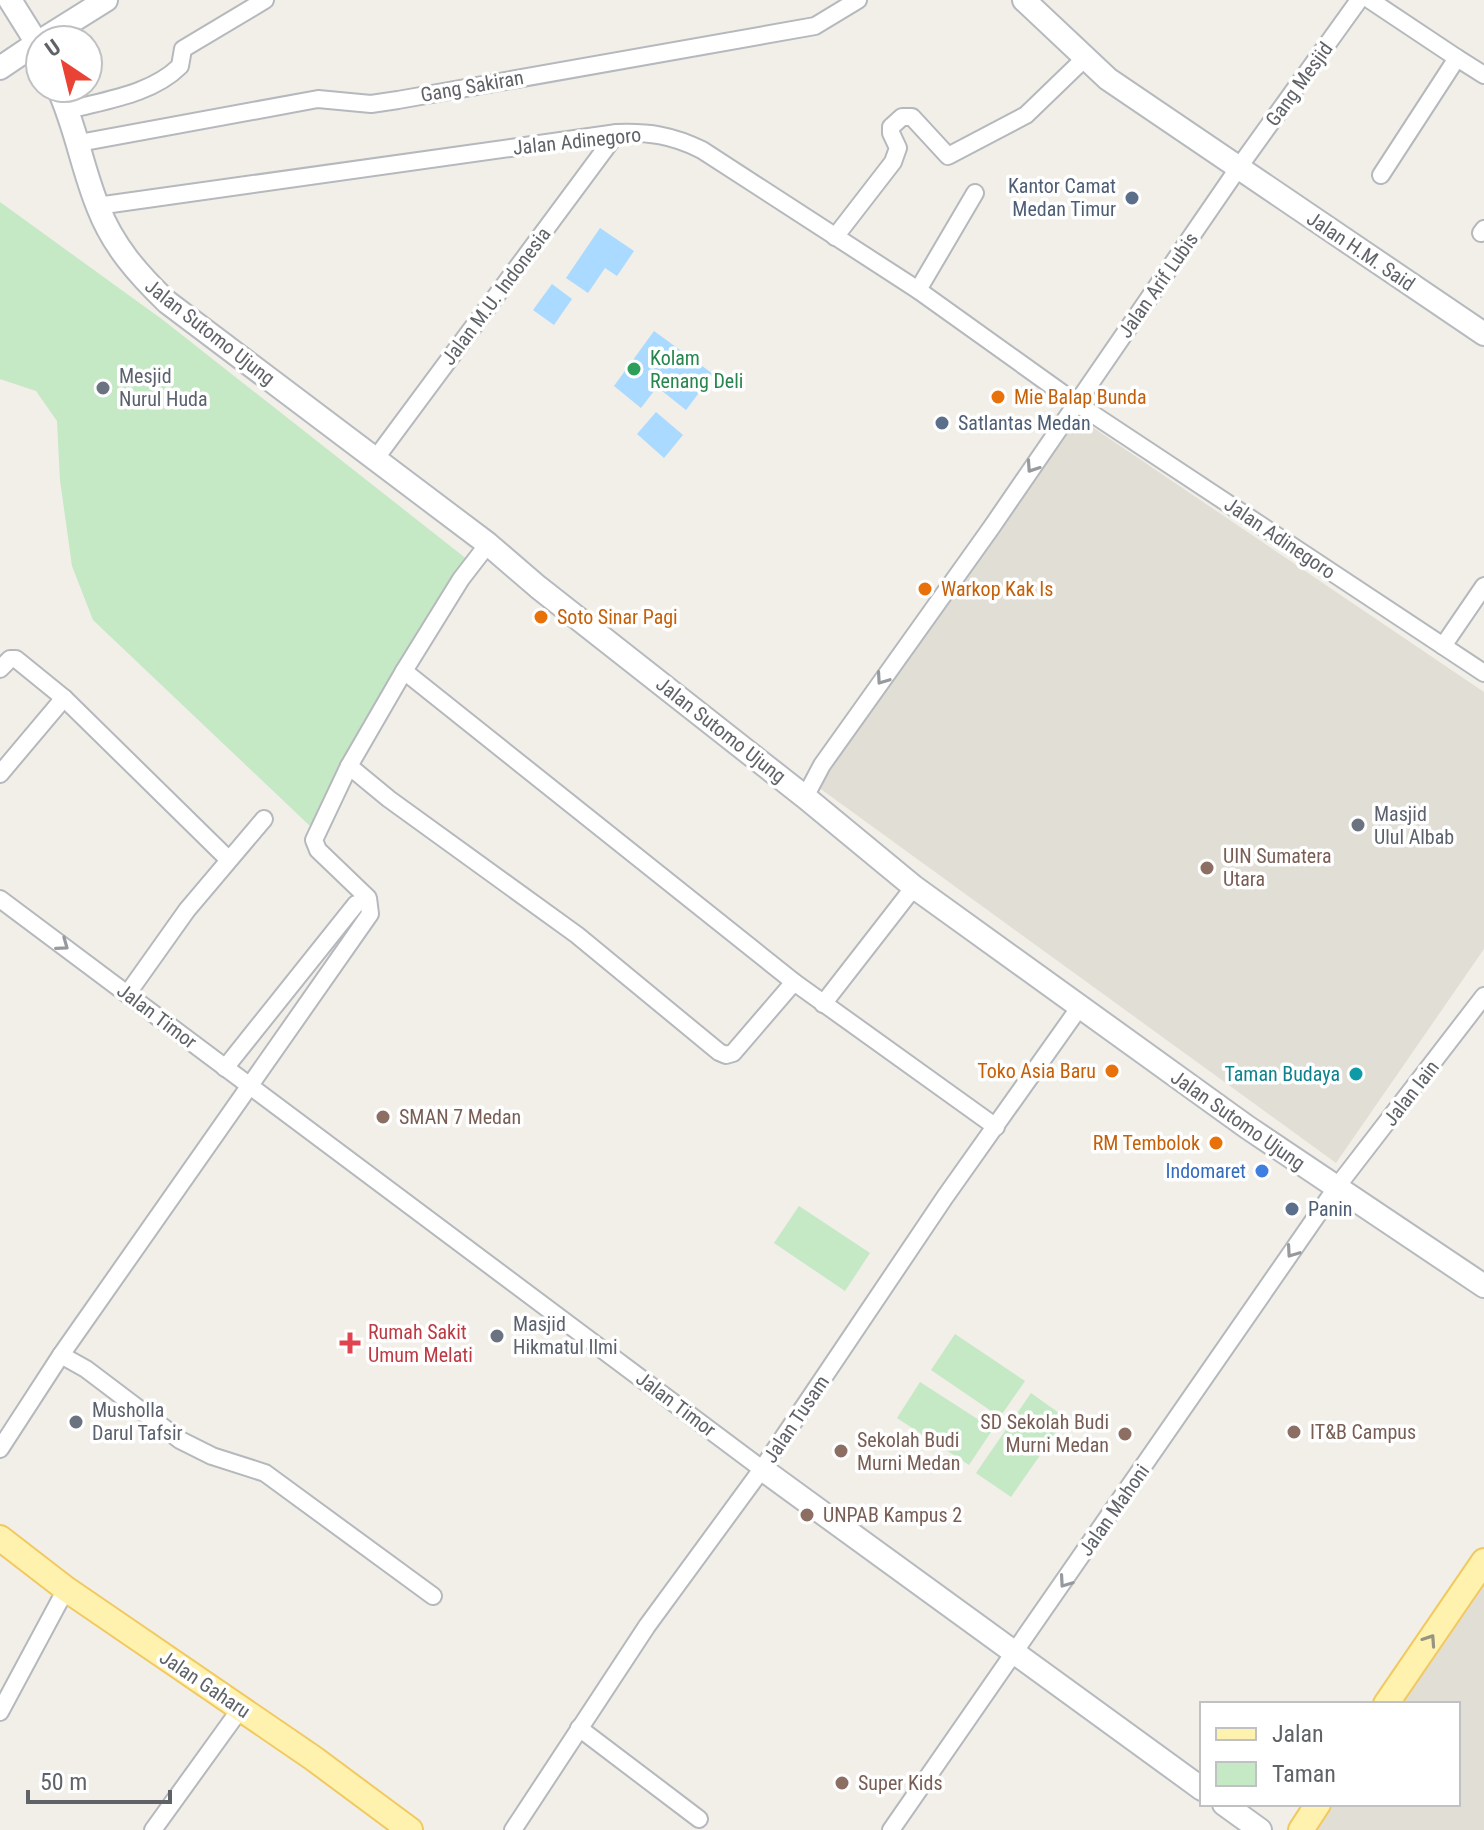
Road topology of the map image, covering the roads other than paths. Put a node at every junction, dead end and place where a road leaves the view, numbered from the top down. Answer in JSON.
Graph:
{"nodes":[{"id":1,"x":10,"y":0,"type":"edge"},
{"id":2,"x":106,"y":0,"type":"edge"},
{"id":3,"x":265,"y":0,"type":"edge"},
{"id":4,"x":858,"y":0,"type":"edge"},
{"id":5,"x":1024,"y":0,"type":"edge"},
{"id":6,"x":1359,"y":0,"type":"edge"},
{"id":7,"x":1370,"y":0,"type":"edge"},
{"id":8,"x":27,"y":24,"type":"edge"},
{"id":9,"x":69,"y":24,"type":"edge"},
{"id":10,"x":24,"y":53,"type":"edge"},
{"id":11,"x":1457,"y":58,"type":"junction"},
{"id":12,"x":1084,"y":59,"type":"junction"},
{"id":13,"x":0,"y":68,"type":"edge"},
{"id":14,"x":1484,"y":75,"type":"edge"},
{"id":15,"x":66,"y":104,"type":"edge"},
{"id":16,"x":69,"y":110,"type":"junction"},
{"id":17,"x":617,"y":133,"type":"junction"},
{"id":18,"x":79,"y":143,"type":"junction"},
{"id":19,"x":1239,"y":167,"type":"junction"},
{"id":20,"x":1381,"y":175,"type":"dead end"},
{"id":21,"x":975,"y":193,"type":"dead end"},
{"id":22,"x":97,"y":206,"type":"junction"},
{"id":23,"x":835,"y":237,"type":"junction"},
{"id":24,"x":918,"y":290,"type":"junction"},
{"id":25,"x":1484,"y":334,"type":"edge"},
{"id":26,"x":1076,"y":403,"type":"junction"},
{"id":27,"x":376,"y":458,"type":"junction"},
{"id":28,"x":488,"y":544,"type":"junction"},
{"id":29,"x":1484,"y":586,"type":"edge"},
{"id":30,"x":1443,"y":646,"type":"junction"},
{"id":31,"x":0,"y":669,"type":"edge"},
{"id":32,"x":404,"y":671,"type":"junction"},
{"id":33,"x":1484,"y":673,"type":"edge"},
{"id":34,"x":64,"y":698,"type":"junction"},
{"id":35,"x":349,"y":766,"type":"junction"},
{"id":36,"x":0,"y":774,"type":"edge"},
{"id":37,"x":805,"y":797,"type":"junction"},
{"id":38,"x":264,"y":819,"type":"dead end"},
{"id":39,"x":228,"y":859,"type":"junction"},
{"id":40,"x":914,"y":887,"type":"junction"},
{"id":41,"x":0,"y":899,"type":"edge"},
{"id":42,"x":356,"y":904,"type":"dead end"},
{"id":43,"x":794,"y":982,"type":"junction"},
{"id":44,"x":128,"y":993,"type":"junction"},
{"id":45,"x":1484,"y":996,"type":"edge"},
{"id":46,"x":823,"y":1004,"type":"junction"},
{"id":47,"x":1079,"y":1008,"type":"junction"},
{"id":48,"x":225,"y":1068,"type":"junction"},
{"id":49,"x":249,"y":1087,"type":"junction"},
{"id":50,"x":996,"y":1127,"type":"junction"},
{"id":51,"x":1336,"y":1188,"type":"junction"},
{"id":52,"x":1484,"y":1286,"type":"edge"},
{"id":53,"x":61,"y":1355,"type":"junction"},
{"id":54,"x":0,"y":1449,"type":"edge"},
{"id":55,"x":762,"y":1469,"type":"junction"},
{"id":56,"x":0,"y":1538,"type":"edge"},
{"id":57,"x":1484,"y":1561,"type":"edge"},
{"id":58,"x":66,"y":1589,"type":"junction"},
{"id":59,"x":433,"y":1596,"type":"dead end"},
{"id":60,"x":1014,"y":1654,"type":"junction"},
{"id":61,"x":1387,"y":1702,"type":"edge"},
{"id":62,"x":241,"y":1708,"type":"junction"},
{"id":63,"x":0,"y":1712,"type":"edge"},
{"id":64,"x":579,"y":1728,"type":"junction"},
{"id":65,"x":1200,"y":1788,"type":"edge"},
{"id":66,"x":1227,"y":1806,"type":"edge"},
{"id":67,"x":1317,"y":1806,"type":"edge"},
{"id":68,"x":699,"y":1819,"type":"dead end"},
{"id":69,"x":397,"y":1826,"type":"edge"},
{"id":70,"x":153,"y":1830,"type":"edge"},
{"id":71,"x":513,"y":1830,"type":"edge"},
{"id":72,"x":891,"y":1830,"type":"edge"},
{"id":73,"x":1260,"y":1830,"type":"edge"},
{"id":74,"x":1301,"y":1830,"type":"edge"}],
"edges":[{"from":1,"to":8,"type":"main road"},
{"from":2,"to":9,"type":"main road"},
{"from":3,"to":16,"type":"street"},
{"from":4,"to":18,"type":"street","name":"Gang Sakiran"},
{"from":5,"to":12,"type":"main road","name":"Jalan H.M. Said"},
{"from":6,"to":19,"type":"street","name":"Gang Mesjid"},
{"from":7,"to":11,"type":"street"},
{"from":10,"to":13,"type":"main road"},
{"from":11,"to":14,"type":"street"},
{"from":11,"to":20,"type":"street"},
{"from":12,"to":19,"type":"main road","name":"Jalan H.M. Said"},
{"from":12,"to":23,"type":"street"},
{"from":15,"to":16,"type":"main road","name":"Jalan Sutomo Ujung"},
{"from":16,"to":18,"type":"main road","name":"Jalan Sutomo Ujung"},
{"from":17,"to":22,"type":"street","name":"Jalan Adinegoro"},
{"from":17,"to":23,"type":"street","name":"Jalan Adinegoro"},
{"from":17,"to":27,"type":"street","name":"Jalan M.U. Indonesia"},
{"from":18,"to":22,"type":"main road","name":"Jalan Sutomo Ujung"},
{"from":19,"to":25,"type":"main road","name":"Jalan H.M. Said"},
{"from":19,"to":26,"type":"street","name":"Jalan Arif Lubis"},
{"from":21,"to":24,"type":"street"},
{"from":22,"to":27,"type":"main road","name":"Jalan Sutomo Ujung"},
{"from":23,"to":24,"type":"street","name":"Jalan Adinegoro"},
{"from":24,"to":26,"type":"street","name":"Jalan Adinegoro"},
{"from":26,"to":30,"type":"street","name":"Jalan Adinegoro"},
{"from":26,"to":37,"type":"street","one_way":true},
{"from":27,"to":28,"type":"main road","name":"Jalan Sutomo Ujung"},
{"from":28,"to":32,"type":"street"},
{"from":28,"to":37,"type":"main road","name":"Jalan Sutomo Ujung"},
{"from":29,"to":30,"type":"street"},
{"from":30,"to":33,"type":"street","name":"Jalan Adinegoro"},
{"from":31,"to":34,"type":"street"},
{"from":32,"to":35,"type":"street"},
{"from":32,"to":43,"type":"street"},
{"from":34,"to":36,"type":"street"},
{"from":34,"to":39,"type":"street"},
{"from":35,"to":43,"type":"street"},
{"from":35,"to":49,"type":"street"},
{"from":37,"to":40,"type":"main road","name":"Jalan Sutomo Ujung"},
{"from":38,"to":39,"type":"street"},
{"from":39,"to":44,"type":"street"},
{"from":40,"to":46,"type":"street"},
{"from":40,"to":47,"type":"main road","name":"Jalan Sutomo Ujung"},
{"from":41,"to":44,"type":"street","name":"Jalan Timor","one_way":true},
{"from":42,"to":48,"type":"street"},
{"from":43,"to":46,"type":"street"},
{"from":44,"to":48,"type":"street","name":"Jalan Timor"},
{"from":45,"to":51,"type":"street","name":"Jalan Iain"},
{"from":46,"to":50,"type":"street"},
{"from":47,"to":50,"type":"street","name":"Jalan Tusam"},
{"from":47,"to":51,"type":"main road","name":"Jalan Sutomo Ujung"},
{"from":48,"to":49,"type":"street","name":"Jalan Timor"},
{"from":49,"to":53,"type":"street"},
{"from":49,"to":55,"type":"street","name":"Jalan Timor"},
{"from":50,"to":55,"type":"street","name":"Jalan Tusam"},
{"from":51,"to":52,"type":"main road","name":"Jalan Sutomo Ujung"},
{"from":51,"to":60,"type":"street","name":"Jalan Mahoni","one_way":true},
{"from":53,"to":54,"type":"street"},
{"from":53,"to":59,"type":"street"},
{"from":55,"to":60,"type":"main road","name":"Jalan Timor"},
{"from":55,"to":64,"type":"street","name":"Jalan Tusam"},
{"from":56,"to":58,"type":"main road","name":"Jalan Gaharu"},
{"from":61,"to":57,"type":"main road","one_way":true},
{"from":58,"to":62,"type":"main road","name":"Jalan Gaharu"},
{"from":58,"to":63,"type":"street"},
{"from":60,"to":65,"type":"main road","name":"Jalan Timor"},
{"from":60,"to":72,"type":"street","name":"Jalan Mahoni"},
{"from":62,"to":69,"type":"main road","name":"Jalan Gaharu"},
{"from":62,"to":70,"type":"street"},
{"from":64,"to":68,"type":"street"},
{"from":64,"to":71,"type":"street","name":"Jalan Tusam"},
{"from":66,"to":73,"type":"main road"},
{"from":67,"to":74,"type":"main road"}]}
